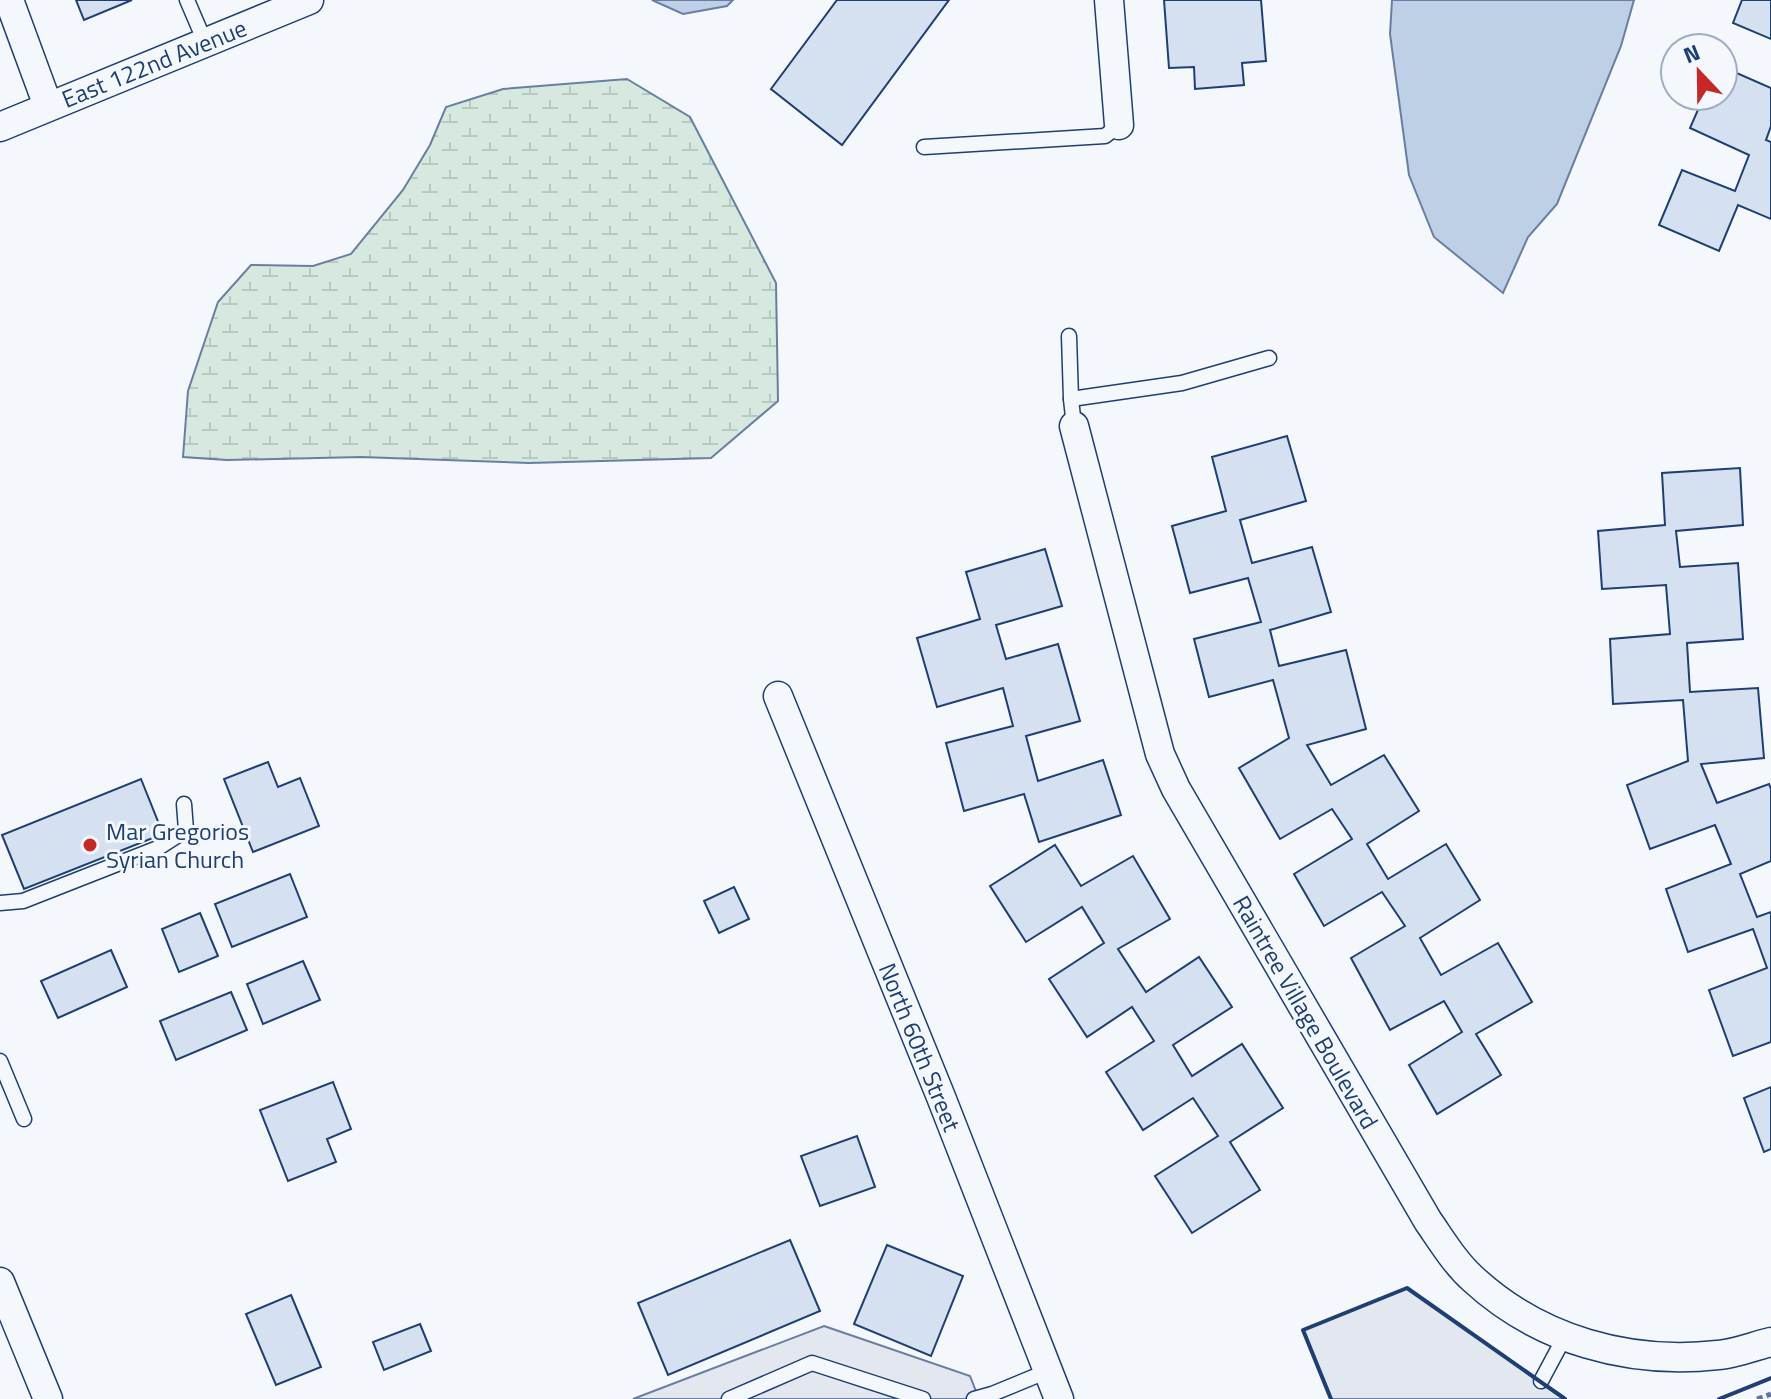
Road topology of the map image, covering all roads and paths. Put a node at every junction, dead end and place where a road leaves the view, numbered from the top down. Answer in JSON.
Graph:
{"nodes":[{"id":1,"x":9,"y":0,"type":"edge"},
{"id":2,"x":187,"y":0,"type":"edge"},
{"id":3,"x":309,"y":0,"type":"edge"},
{"id":4,"x":1109,"y":0,"type":"edge"},
{"id":5,"x":205,"y":42,"type":"junction"},
{"id":6,"x":48,"y":106,"type":"junction"},
{"id":7,"x":1119,"y":125,"type":"joint"},
{"id":8,"x":0,"y":127,"type":"edge"},
{"id":9,"x":924,"y":147,"type":"dead end"},
{"id":10,"x":1069,"y":336,"type":"dead end"},
{"id":11,"x":1269,"y":358,"type":"dead end"},
{"id":12,"x":1073,"y":412,"type":"junction"},
{"id":13,"x":778,"y":696,"type":"dead end"},
{"id":14,"x":184,"y":804,"type":"dead end"},
{"id":15,"x":0,"y":903,"type":"edge"},
{"id":16,"x":0,"y":1061,"type":"edge"},
{"id":17,"x":24,"y":1119,"type":"dead end"},
{"id":18,"x":0,"y":1282,"type":"edge"},
{"id":19,"x":1564,"y":1338,"type":"junction"},
{"id":20,"x":1771,"y":1342,"type":"edge"},
{"id":21,"x":1048,"y":1371,"type":"junction"},
{"id":22,"x":1541,"y":1381,"type":"dead end"},
{"id":23,"x":1771,"y":1394,"type":"edge"},
{"id":24,"x":48,"y":1399,"type":"edge"},
{"id":25,"x":729,"y":1399,"type":"edge"},
{"id":26,"x":923,"y":1399,"type":"edge"},
{"id":27,"x":974,"y":1399,"type":"edge"},
{"id":28,"x":1059,"y":1399,"type":"edge"},
{"id":29,"x":1757,"y":1399,"type":"edge"}],
"edges":[{"from":1,"to":6,"type":"street"},
{"from":2,"to":5,"type":"lane"},
{"from":3,"to":5,"type":"street","name":"East 122nd Avenue"},
{"from":4,"to":7,"type":"street"},
{"from":5,"to":6,"type":"street","name":"East 122nd Avenue"},
{"from":6,"to":8,"type":"street","name":"East 122nd Avenue"},
{"from":7,"to":9,"type":"lane"},
{"from":10,"to":12,"type":"lane"},
{"from":11,"to":12,"type":"lane"},
{"from":12,"to":19,"type":"street","name":"Raintree Village Boulevard"},
{"from":13,"to":21,"type":"street","name":"North 60th Street"},
{"from":14,"to":15,"type":"lane"},
{"from":16,"to":17,"type":"lane"},
{"from":18,"to":24,"type":"street"},
{"from":19,"to":20,"type":"street","name":"Raintree Village Boulevard"},
{"from":19,"to":22,"type":"lane"},
{"from":21,"to":27,"type":"lane"},
{"from":21,"to":28,"type":"street","name":"North 60th Street"},
{"from":23,"to":29,"type":"path"},
{"from":25,"to":26,"type":"lane"}]}
